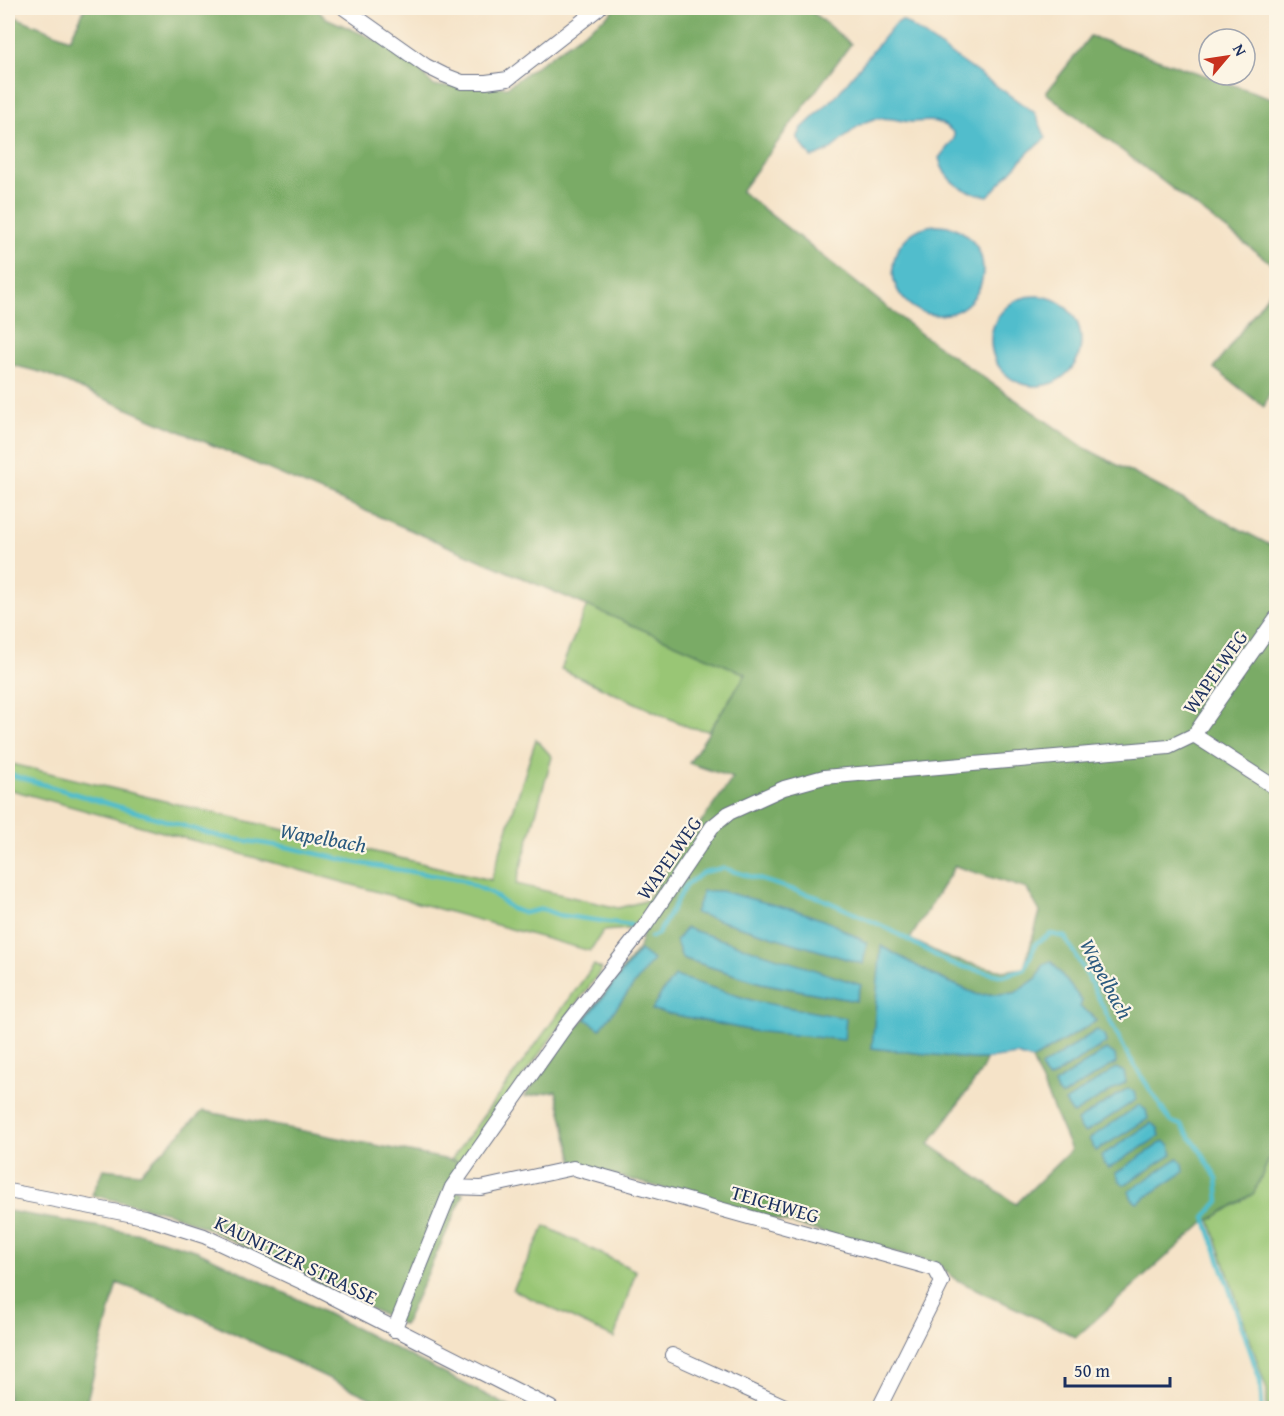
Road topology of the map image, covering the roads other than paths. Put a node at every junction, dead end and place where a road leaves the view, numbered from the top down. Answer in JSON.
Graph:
{"nodes":[{"id":1,"x":344,"y":8,"type":"edge"},
{"id":2,"x":599,"y":8,"type":"edge"},
{"id":3,"x":1276,"y":618,"type":"edge"},
{"id":4,"x":1194,"y":735,"type":"junction"},
{"id":5,"x":1276,"y":788,"type":"edge"},
{"id":6,"x":452,"y":1187,"type":"junction"},
{"id":7,"x":8,"y":1191,"type":"edge"},
{"id":8,"x":394,"y":1330,"type":"junction"},
{"id":9,"x":672,"y":1355,"type":"dead end"},
{"id":10,"x":551,"y":1408,"type":"edge"},
{"id":11,"x":789,"y":1408,"type":"edge"},
{"id":12,"x":879,"y":1408,"type":"edge"}],
"edges":[{"from":1,"to":2,"type":"street"},
{"from":3,"to":4,"type":"street","name":"WAPELWEG"},
{"from":4,"to":5,"type":"street"},
{"from":4,"to":6,"type":"street","name":"WAPELWEG"},
{"from":6,"to":8,"type":"street","name":"WAPELWEG"},
{"from":6,"to":12,"type":"street","name":"TEICHWEG"},
{"from":7,"to":8,"type":"street","name":"KAUNITZER STRASSE"},
{"from":8,"to":10,"type":"street","name":"KAUNITZER STRASSE"},
{"from":9,"to":11,"type":"street"}]}
